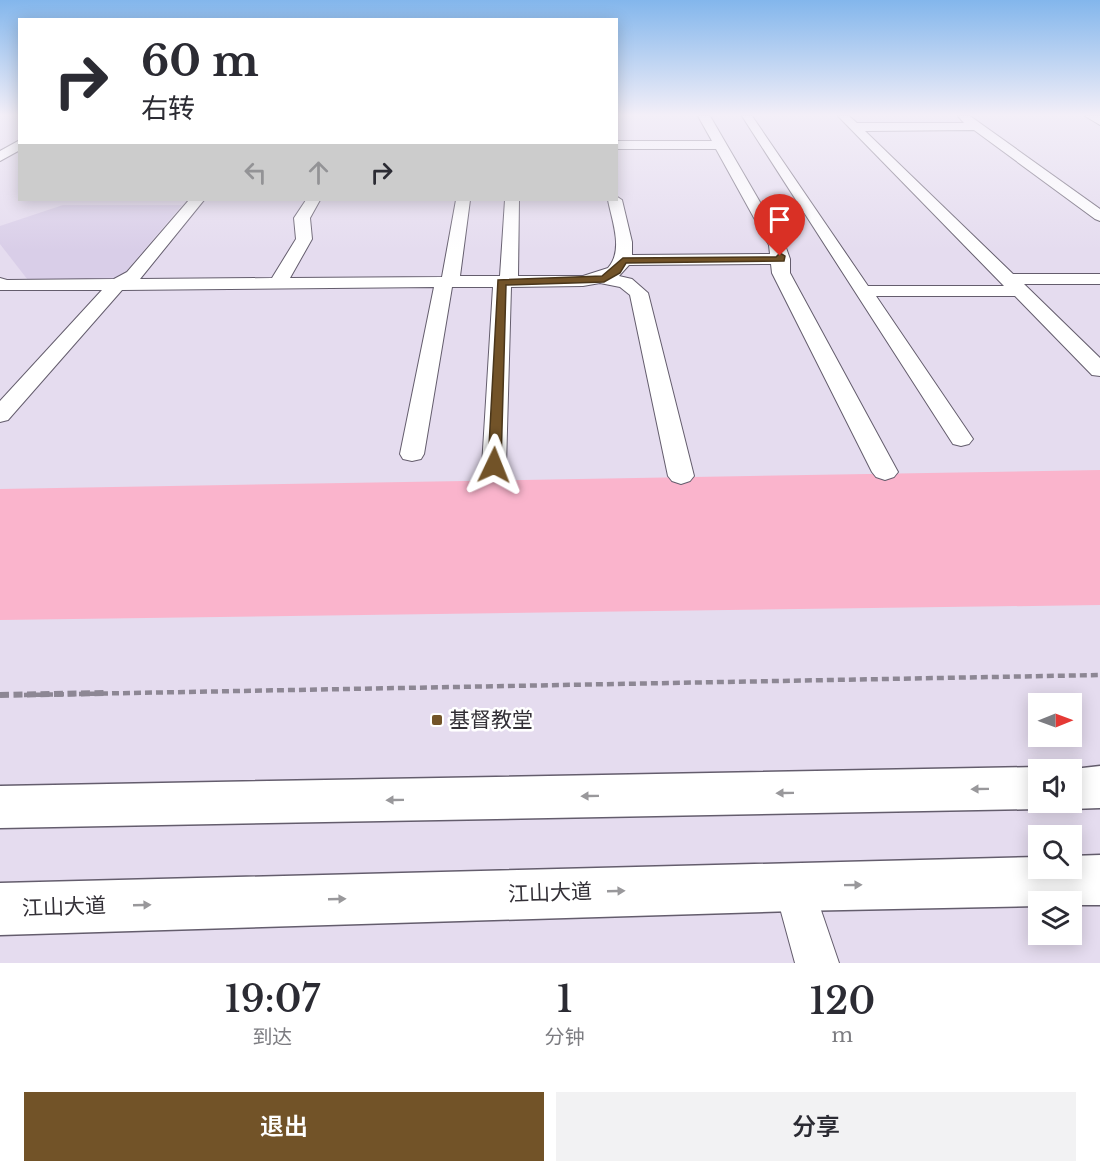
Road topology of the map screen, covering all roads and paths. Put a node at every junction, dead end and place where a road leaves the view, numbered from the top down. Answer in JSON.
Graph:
{"nodes":[{"id":1,"x":730,"y":161,"type":"edge"},
{"id":2,"x":777,"y":161,"type":"edge"},
{"id":3,"x":889,"y":161,"type":"edge"},
{"id":4,"x":1025,"y":161,"type":"edge"},
{"id":5,"x":196,"y":201,"type":"edge"},
{"id":6,"x":312,"y":201,"type":"edge"},
{"id":7,"x":463,"y":201,"type":"edge"},
{"id":8,"x":512,"y":201,"type":"edge"},
{"id":9,"x":615,"y":201,"type":"edge"},
{"id":10,"x":1100,"y":216,"type":"edge"},
{"id":11,"x":781,"y":259,"type":"junction"},
{"id":12,"x":623,"y":260,"type":"junction"},
{"id":13,"x":604,"y":279,"type":"junction"},
{"id":14,"x":1100,"y":279,"type":"edge"},
{"id":15,"x":447,"y":282,"type":"junction"},
{"id":16,"x":505,"y":282,"type":"junction"},
{"id":17,"x":0,"y":283,"type":"edge"},
{"id":18,"x":278,"y":284,"type":"junction"},
{"id":19,"x":116,"y":285,"type":"junction"},
{"id":20,"x":1014,"y":285,"type":"junction"},
{"id":21,"x":863,"y":291,"type":"junction"},
{"id":22,"x":1100,"y":369,"type":"edge"},
{"id":23,"x":0,"y":415,"type":"edge"},
{"id":24,"x":961,"y":439,"type":"dead end"},
{"id":25,"x":412,"y":454,"type":"dead end"},
{"id":26,"x":494,"y":465,"type":"dead end"},
{"id":27,"x":885,"y":472,"type":"dead end"},
{"id":28,"x":681,"y":476,"type":"dead end"},
{"id":29,"x":1100,"y":675,"type":"edge"},
{"id":30,"x":0,"y":695,"type":"edge"},
{"id":31,"x":1100,"y":787,"type":"edge"},
{"id":32,"x":1028,"y":788,"type":"edge"},
{"id":33,"x":1082,"y":788,"type":"edge"},
{"id":34,"x":0,"y":807,"type":"edge"},
{"id":35,"x":1100,"y":880,"type":"edge"},
{"id":36,"x":794,"y":886,"type":"junction"},
{"id":37,"x":0,"y":909,"type":"edge"},
{"id":38,"x":817,"y":963,"type":"edge"}],
"edges":[{"from":1,"to":11,"type":"lane"},
{"from":2,"to":21,"type":"lane"},
{"from":3,"to":20,"type":"lane"},
{"from":4,"to":10,"type":"lane"},
{"from":5,"to":19,"type":"lane"},
{"from":6,"to":18,"type":"lane"},
{"from":7,"to":15,"type":"lane"},
{"from":8,"to":16,"type":"lane"},
{"from":9,"to":12,"type":"lane"},
{"from":11,"to":12,"type":"lane"},
{"from":11,"to":27,"type":"lane"},
{"from":12,"to":13,"type":"lane"},
{"from":13,"to":16,"type":"lane"},
{"from":13,"to":28,"type":"lane"},
{"from":14,"to":20,"type":"lane"},
{"from":15,"to":16,"type":"lane"},
{"from":15,"to":18,"type":"lane"},
{"from":15,"to":25,"type":"lane"},
{"from":16,"to":26,"type":"lane"},
{"from":17,"to":19,"type":"lane"},
{"from":18,"to":19,"type":"lane"},
{"from":19,"to":23,"type":"lane"},
{"from":20,"to":21,"type":"lane"},
{"from":20,"to":22,"type":"lane"},
{"from":21,"to":24,"type":"lane"},
{"from":29,"to":30,"type":"path"},
{"from":31,"to":33,"type":"main road"},
{"from":32,"to":34,"type":"main road","one_way":true},
{"from":36,"to":35,"type":"main road","name":"江山大道","one_way":true},
{"from":37,"to":36,"type":"main road","name":"江山大道","one_way":true},
{"from":36,"to":38,"type":"lane"}]}
